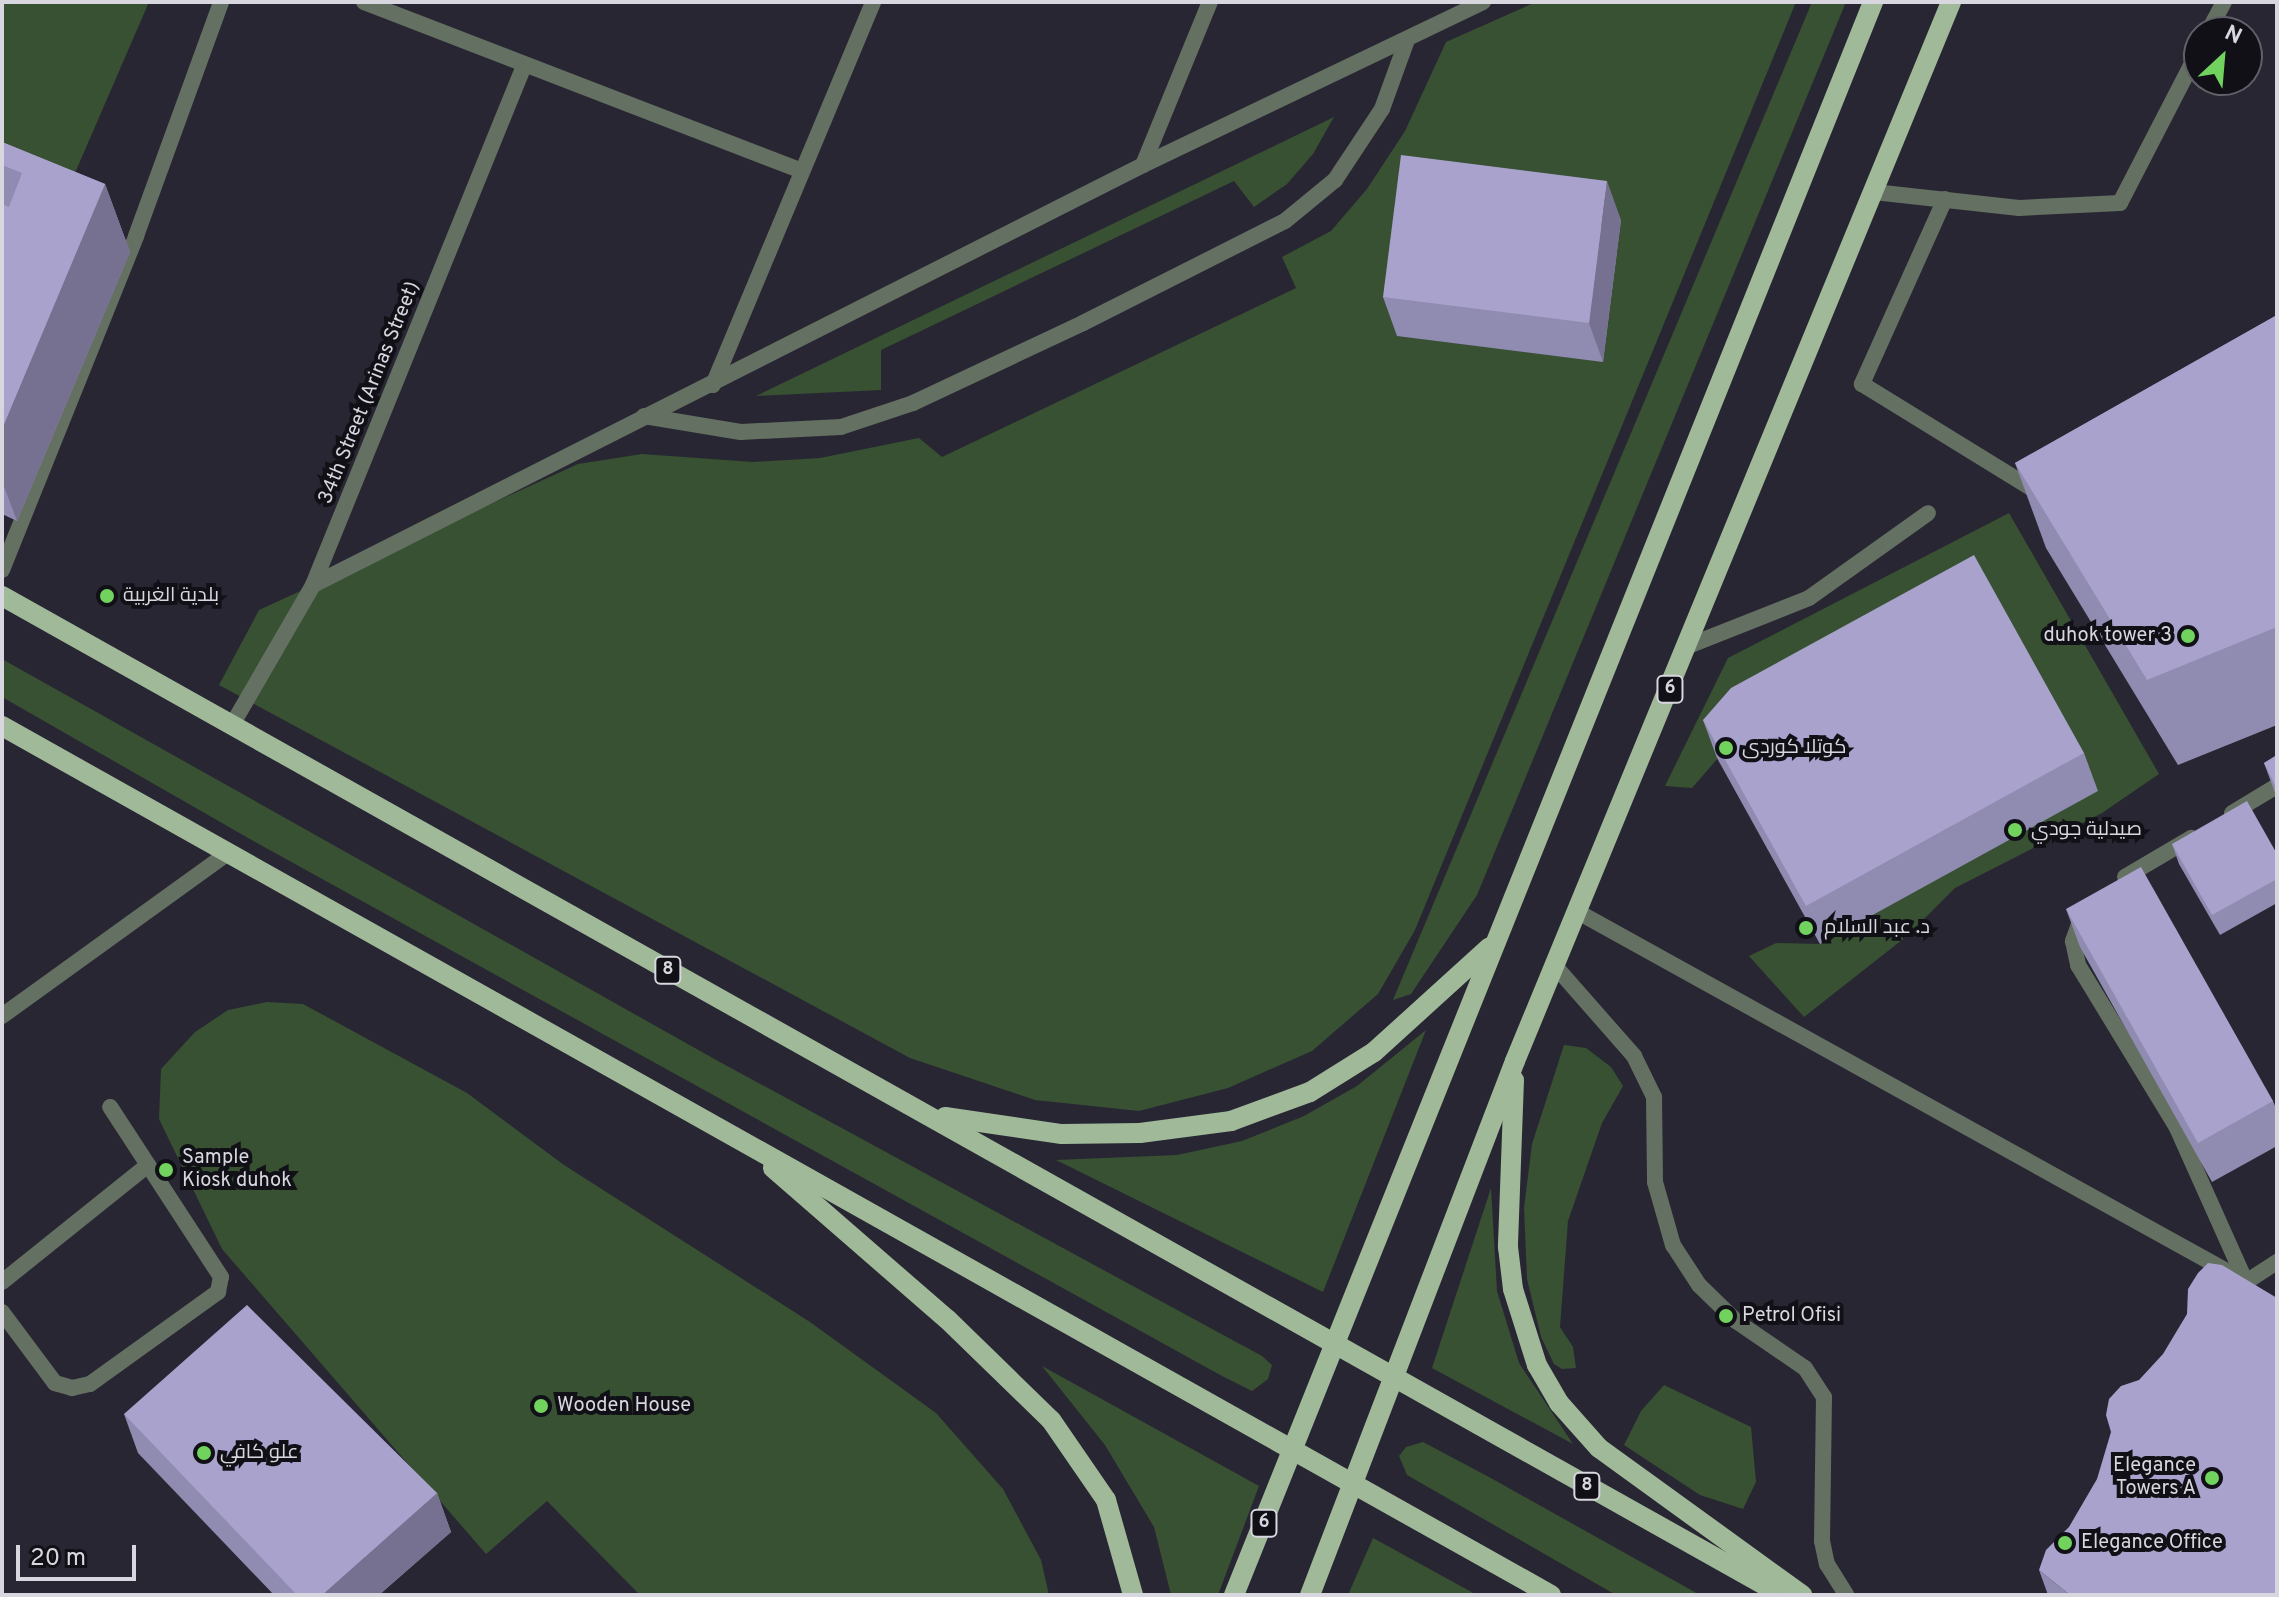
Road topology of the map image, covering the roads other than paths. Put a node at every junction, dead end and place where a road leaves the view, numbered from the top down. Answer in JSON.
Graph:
{"nodes":[{"id":1,"x":221,"y":2,"type":"edge"},
{"id":2,"x":364,"y":2,"type":"edge"},
{"id":3,"x":873,"y":2,"type":"edge"},
{"id":4,"x":1210,"y":2,"type":"edge"},
{"id":5,"x":1483,"y":2,"type":"edge"},
{"id":6,"x":1873,"y":2,"type":"edge"},
{"id":7,"x":1951,"y":2,"type":"edge"},
{"id":8,"x":1407,"y":40,"type":"junction"},
{"id":9,"x":524,"y":66,"type":"junction"},
{"id":10,"x":2183,"y":81,"type":"edge"},
{"id":11,"x":1143,"y":165,"type":"junction"},
{"id":12,"x":801,"y":171,"type":"junction"},
{"id":13,"x":1874,"y":192,"type":"junction"},
{"id":14,"x":1945,"y":199,"type":"junction"},
{"id":15,"x":713,"y":385,"type":"junction"},
{"id":16,"x":644,"y":416,"type":"junction"},
{"id":17,"x":2055,"y":487,"type":"edge"},
{"id":18,"x":1928,"y":513,"type":"dead end"},
{"id":19,"x":2,"y":570,"type":"edge"},
{"id":20,"x":313,"y":585,"type":"junction"},
{"id":21,"x":2,"y":596,"type":"edge"},
{"id":22,"x":1688,"y":646,"type":"junction"},
{"id":23,"x":232,"y":725,"type":"junction"},
{"id":24,"x":2,"y":726,"type":"edge"},
{"id":25,"x":2277,"y":786,"type":"edge"},
{"id":26,"x":228,"y":853,"type":"junction"},
{"id":27,"x":2107,"y":889,"type":"edge"},
{"id":28,"x":2091,"y":905,"type":"edge"},
{"id":29,"x":1578,"y":912,"type":"junction"},
{"id":30,"x":1496,"y":941,"type":"junction"},
{"id":31,"x":1555,"y":966,"type":"junction"},
{"id":32,"x":2,"y":1016,"type":"edge"},
{"id":33,"x":1515,"y":1061,"type":"junction"},
{"id":34,"x":110,"y":1107,"type":"dead end"},
{"id":35,"x":931,"y":1114,"type":"junction"},
{"id":36,"x":739,"y":1139,"type":"junction"},
{"id":37,"x":148,"y":1165,"type":"junction"},
{"id":38,"x":2277,"y":1262,"type":"edge"},
{"id":39,"x":2,"y":1282,"type":"edge"},
{"id":40,"x":2246,"y":1282,"type":"junction"},
{"id":41,"x":2267,"y":1293,"type":"edge"},
{"id":42,"x":2,"y":1312,"type":"edge"},
{"id":43,"x":1334,"y":1343,"type":"junction"},
{"id":44,"x":1392,"y":1377,"type":"junction"},
{"id":45,"x":1293,"y":1451,"type":"junction"},
{"id":46,"x":1353,"y":1485,"type":"junction"},
{"id":47,"x":1133,"y":1595,"type":"edge"},
{"id":48,"x":1234,"y":1595,"type":"edge"},
{"id":49,"x":1310,"y":1595,"type":"edge"},
{"id":50,"x":1551,"y":1595,"type":"edge"},
{"id":51,"x":1782,"y":1595,"type":"edge"},
{"id":52,"x":1802,"y":1595,"type":"edge"},
{"id":53,"x":1846,"y":1595,"type":"edge"}],
"edges":[{"from":1,"to":19,"type":"street"},
{"from":2,"to":9,"type":"street"},
{"from":3,"to":12,"type":"street"},
{"from":4,"to":11,"type":"street"},
{"from":5,"to":8,"type":"street"},
{"from":6,"to":30,"type":"main road","number":"6"},
{"from":7,"to":13,"type":"main road","number":"6"},
{"from":8,"to":11,"type":"street"},
{"from":8,"to":16,"type":"street"},
{"from":9,"to":12,"type":"street"},
{"from":9,"to":20,"type":"street","name":"34th Street (Arinas Street)"},
{"from":10,"to":14,"type":"street"},
{"from":11,"to":15,"type":"street"},
{"from":12,"to":15,"type":"street"},
{"from":13,"to":14,"type":"street"},
{"from":13,"to":22,"type":"main road","number":"6"},
{"from":14,"to":17,"type":"street"},
{"from":15,"to":16,"type":"street"},
{"from":16,"to":20,"type":"street"},
{"from":18,"to":22,"type":"street"},
{"from":20,"to":23,"type":"street","name":"34th Street (Arinas Street)"},
{"from":21,"to":23,"type":"main road","number":"8"},
{"from":22,"to":29,"type":"main road","number":"6"},
{"from":23,"to":35,"type":"main road","number":"8"},
{"from":24,"to":26,"type":"main road"},
{"from":25,"to":27,"type":"street"},
{"from":26,"to":32,"type":"street"},
{"from":26,"to":36,"type":"main road"},
{"from":28,"to":40,"type":"street"},
{"from":29,"to":31,"type":"main road","number":"6"},
{"from":29,"to":40,"type":"street"},
{"from":30,"to":35,"type":"main road"},
{"from":30,"to":43,"type":"main road","number":"6"},
{"from":31,"to":33,"type":"main road","number":"6"},
{"from":31,"to":53,"type":"street"},
{"from":33,"to":44,"type":"main road","number":"6"},
{"from":33,"to":52,"type":"main road"},
{"from":34,"to":37,"type":"street"},
{"from":35,"to":43,"type":"main road","number":"8"},
{"from":36,"to":45,"type":"main road"},
{"from":36,"to":47,"type":"main road"},
{"from":37,"to":39,"type":"street"},
{"from":37,"to":42,"type":"street"},
{"from":38,"to":40,"type":"street"},
{"from":40,"to":41,"type":"street"},
{"from":43,"to":44,"type":"main road","number":"8"},
{"from":43,"to":45,"type":"main road","number":"6"},
{"from":44,"to":46,"type":"main road","number":"6"},
{"from":44,"to":51,"type":"main road","number":"8"},
{"from":45,"to":46,"type":"main road"},
{"from":45,"to":48,"type":"main road","number":"6"},
{"from":46,"to":49,"type":"main road","number":"6"},
{"from":46,"to":50,"type":"main road"}]}
